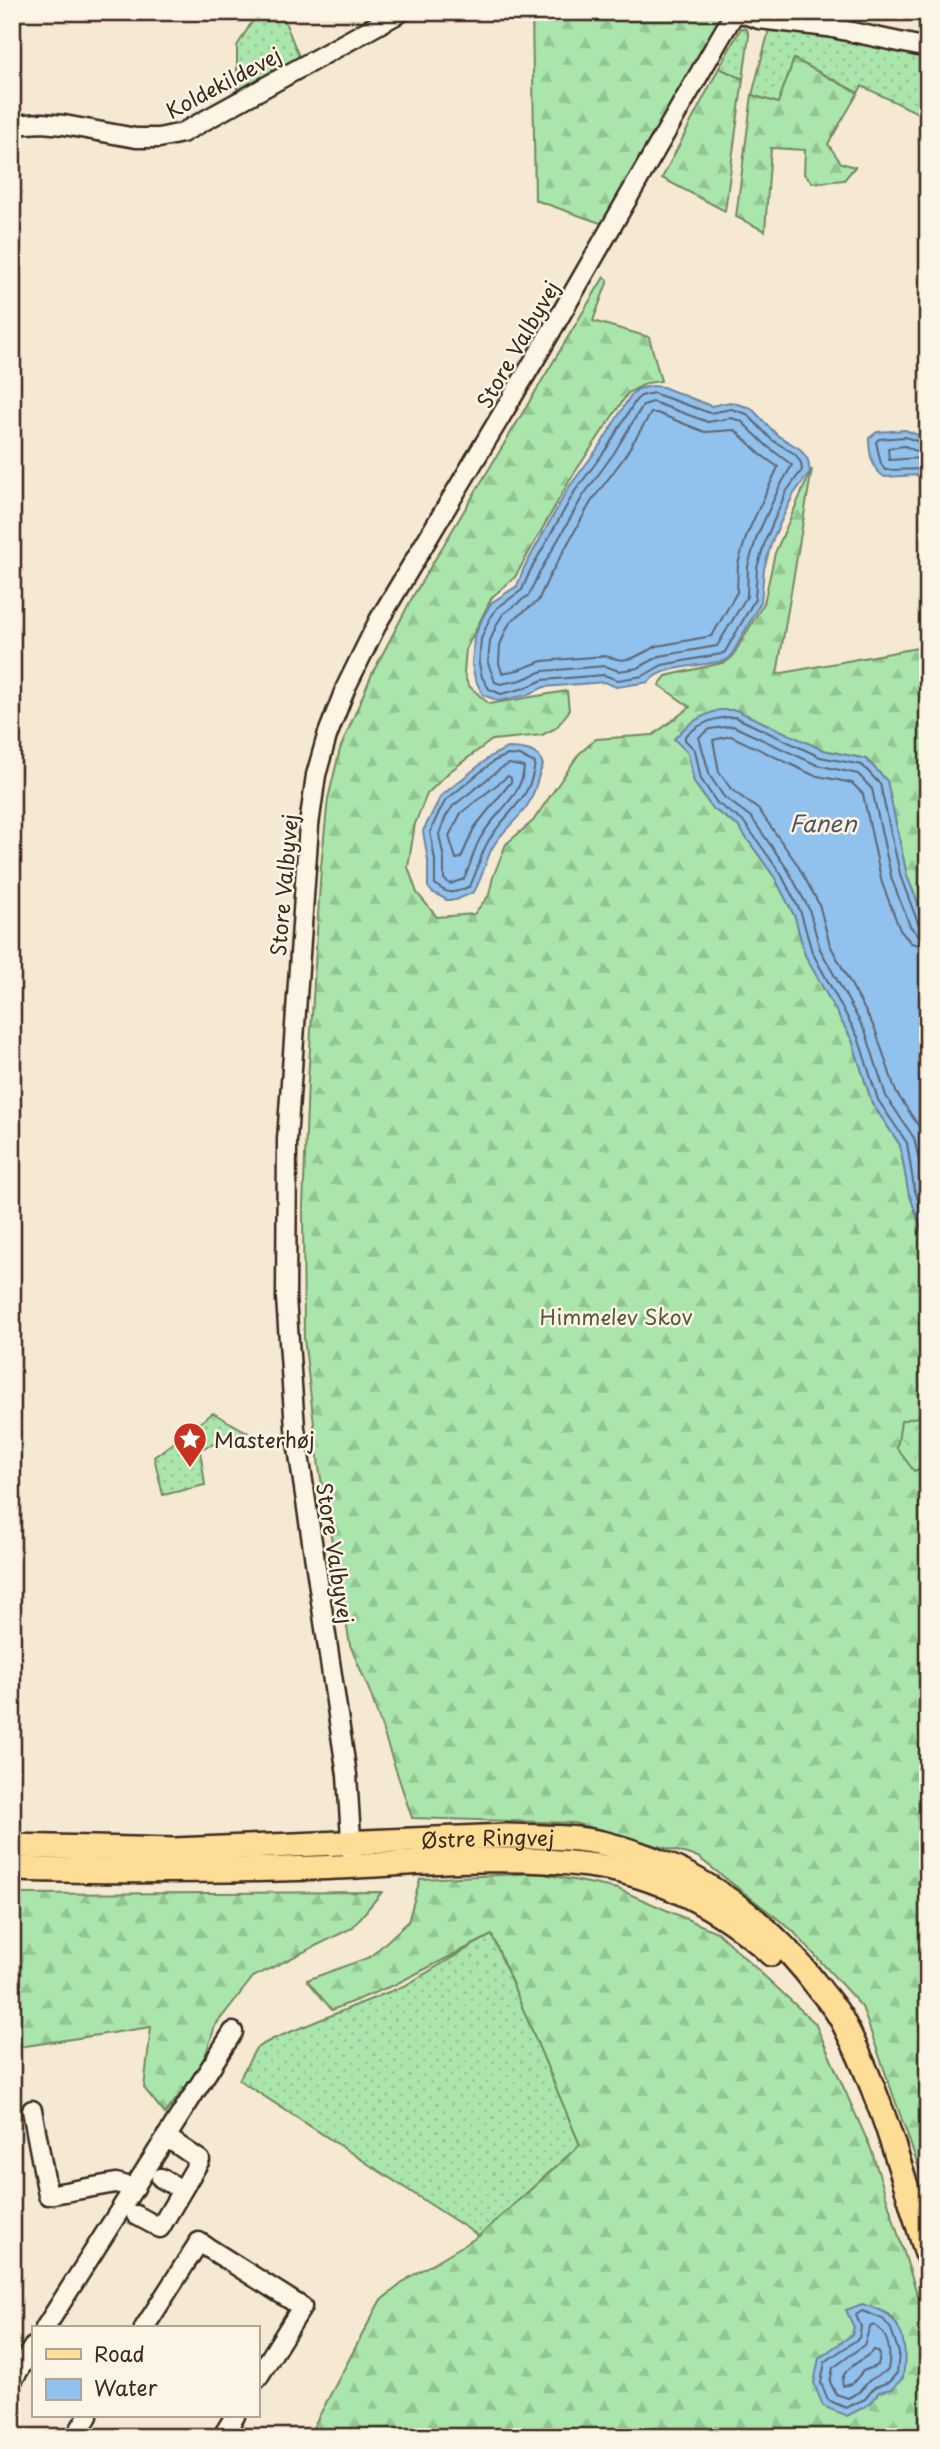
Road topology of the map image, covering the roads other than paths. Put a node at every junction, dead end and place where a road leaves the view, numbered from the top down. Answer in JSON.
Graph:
{"nodes":[{"id":1,"x":401,"y":12,"type":"edge"},
{"id":2,"x":736,"y":12,"type":"edge"},
{"id":3,"x":928,"y":48,"type":"edge"},
{"id":4,"x":12,"y":125,"type":"edge"},
{"id":5,"x":352,"y":1844,"type":"junction"},
{"id":6,"x":12,"y":1846,"type":"edge"},
{"id":7,"x":352,"y":1867,"type":"junction"},
{"id":8,"x":12,"y":1869,"type":"edge"},
{"id":9,"x":233,"y":2032,"type":"dead end"},
{"id":10,"x":865,"y":2070,"type":"junction"},
{"id":11,"x":32,"y":2110,"type":"dead end"},
{"id":12,"x":166,"y":2137,"type":"junction"},
{"id":13,"x":161,"y":2178,"type":"dead end"},
{"id":14,"x":135,"y":2188,"type":"junction"},
{"id":15,"x":182,"y":2190,"type":"junction"},
{"id":16,"x":136,"y":2215,"type":"dead end"},
{"id":17,"x":928,"y":2257,"type":"edge"},
{"id":18,"x":46,"y":2326,"type":"edge"},
{"id":19,"x":145,"y":2326,"type":"edge"},
{"id":20,"x":32,"y":2349,"type":"edge"},
{"id":21,"x":259,"y":2376,"type":"edge"},
{"id":22,"x":12,"y":2381,"type":"edge"},
{"id":23,"x":87,"y":2418,"type":"edge"},
{"id":24,"x":234,"y":2418,"type":"edge"},
{"id":25,"x":75,"y":2437,"type":"edge"},
{"id":26,"x":222,"y":2437,"type":"edge"}],
"edges":[{"from":1,"to":4,"type":"street","name":"Koldekildevej"},
{"from":2,"to":3,"type":"street","name":"Store Valbyvej"},
{"from":2,"to":5,"type":"street","name":"Store Valbyvej"},
{"from":5,"to":6,"type":"main road","name":"Østre Ringvej"},
{"from":5,"to":7,"type":"street","name":"Store Valbyvej"},
{"from":5,"to":10,"type":"main road","name":"Østre Ringvej"},
{"from":7,"to":8,"type":"main road","name":"Østre Ringvej"},
{"from":7,"to":10,"type":"main road","name":"Østre Ringvej"},
{"from":9,"to":12,"type":"street"},
{"from":10,"to":17,"type":"main road","name":"Østre Ringvej"},
{"from":11,"to":14,"type":"street"},
{"from":12,"to":14,"type":"street"},
{"from":12,"to":15,"type":"street"},
{"from":13,"to":15,"type":"street"},
{"from":14,"to":18,"type":"street"},
{"from":15,"to":16,"type":"street"},
{"from":19,"to":21,"type":"street"},
{"from":20,"to":22,"type":"street"},
{"from":23,"to":25,"type":"street"},
{"from":24,"to":26,"type":"street"}]}
